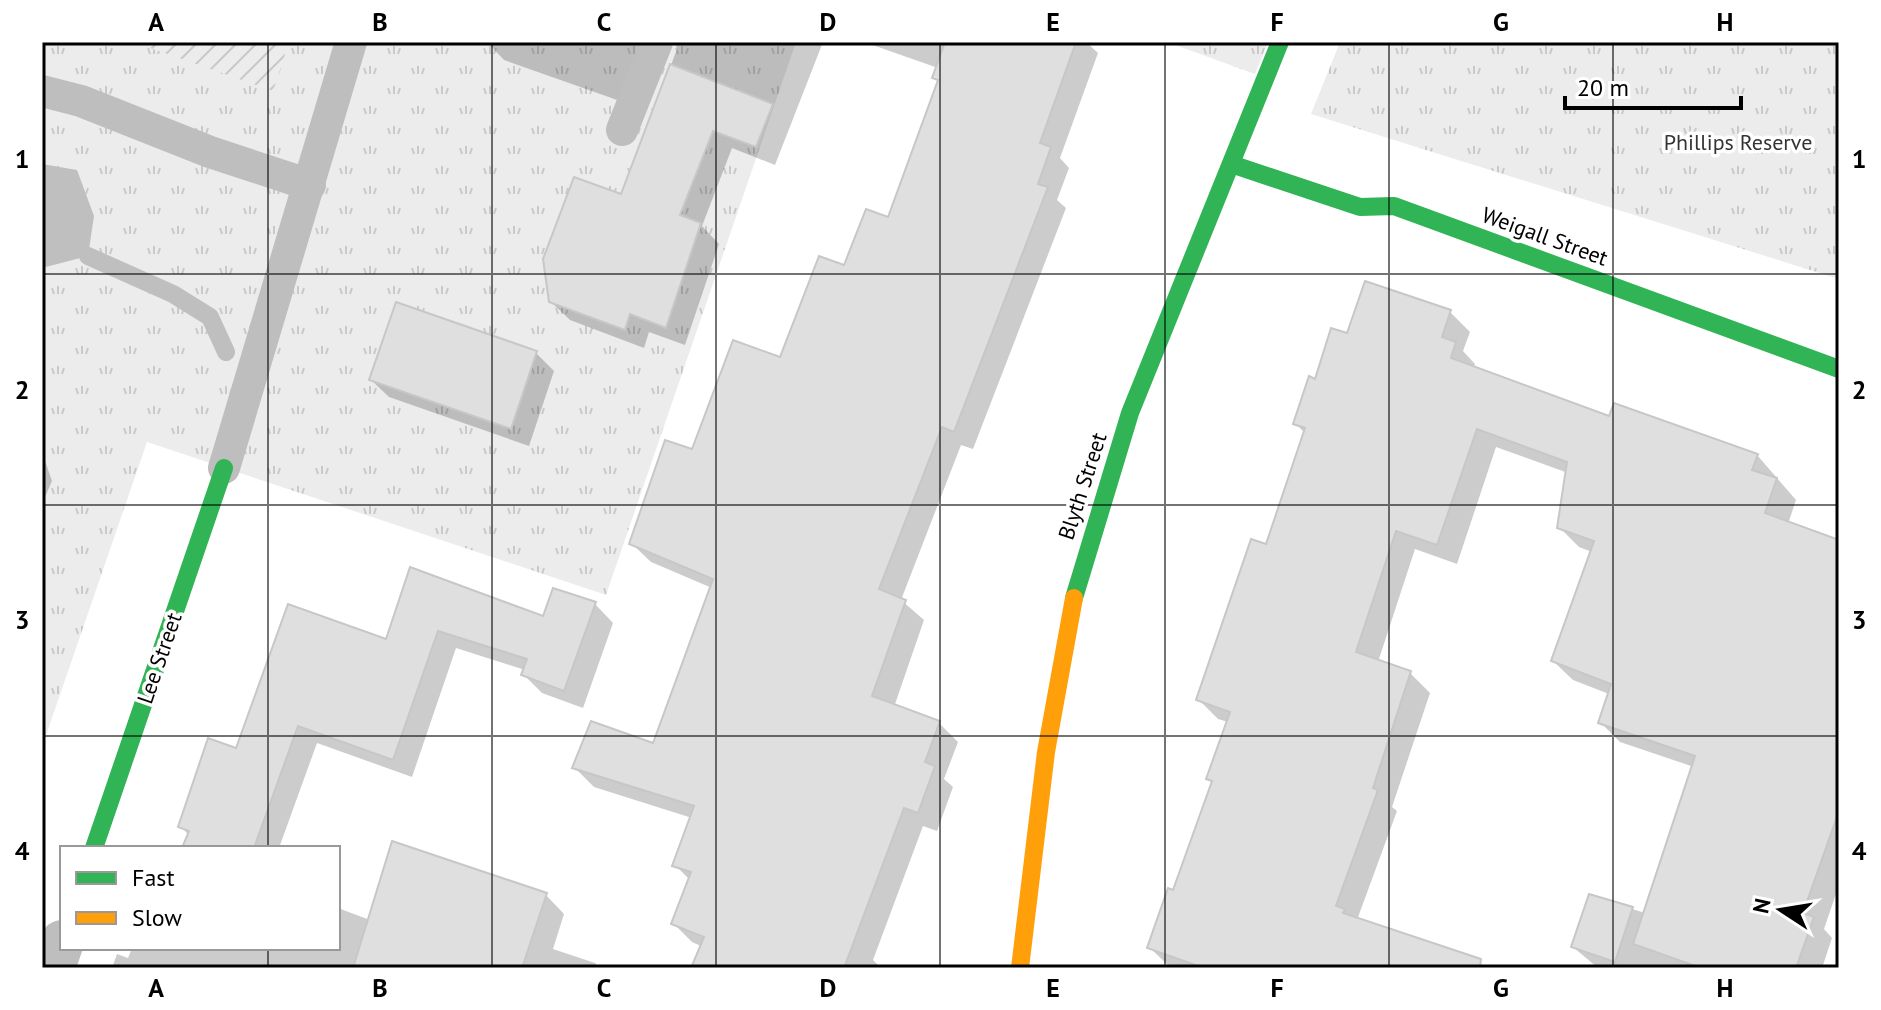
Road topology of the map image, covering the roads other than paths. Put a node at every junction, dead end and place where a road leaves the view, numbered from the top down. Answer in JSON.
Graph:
{"nodes":[{"id":1,"x":351,"y":42,"type":"edge"},
{"id":2,"x":657,"y":42,"type":"edge"},
{"id":3,"x":1280,"y":42,"type":"edge"},
{"id":4,"x":42,"y":91,"type":"edge"},
{"id":5,"x":622,"y":130,"type":"dead end"},
{"id":6,"x":1231,"y":164,"type":"junction"},
{"id":7,"x":310,"y":185,"type":"junction"},
{"id":8,"x":1839,"y":369,"type":"edge"},
{"id":9,"x":224,"y":468,"type":"joint"},
{"id":10,"x":95,"y":846,"type":"edge"},
{"id":11,"x":60,"y":948,"type":"edge"},
{"id":12,"x":53,"y":968,"type":"edge"},
{"id":13,"x":1020,"y":968,"type":"edge"}],
"edges":[{"from":1,"to":7,"type":"lane"},
{"from":2,"to":5,"type":"lane"},
{"from":3,"to":6,"type":"street","name":"Blyth Street"},
{"from":4,"to":7,"type":"lane"},
{"from":6,"to":8,"type":"street","name":"Weigall Street"},
{"from":6,"to":13,"type":"street","name":"Blyth Street"},
{"from":7,"to":9,"type":"lane"},
{"from":9,"to":10,"type":"street","name":"Lee Street"},
{"from":11,"to":12,"type":"street"}]}
